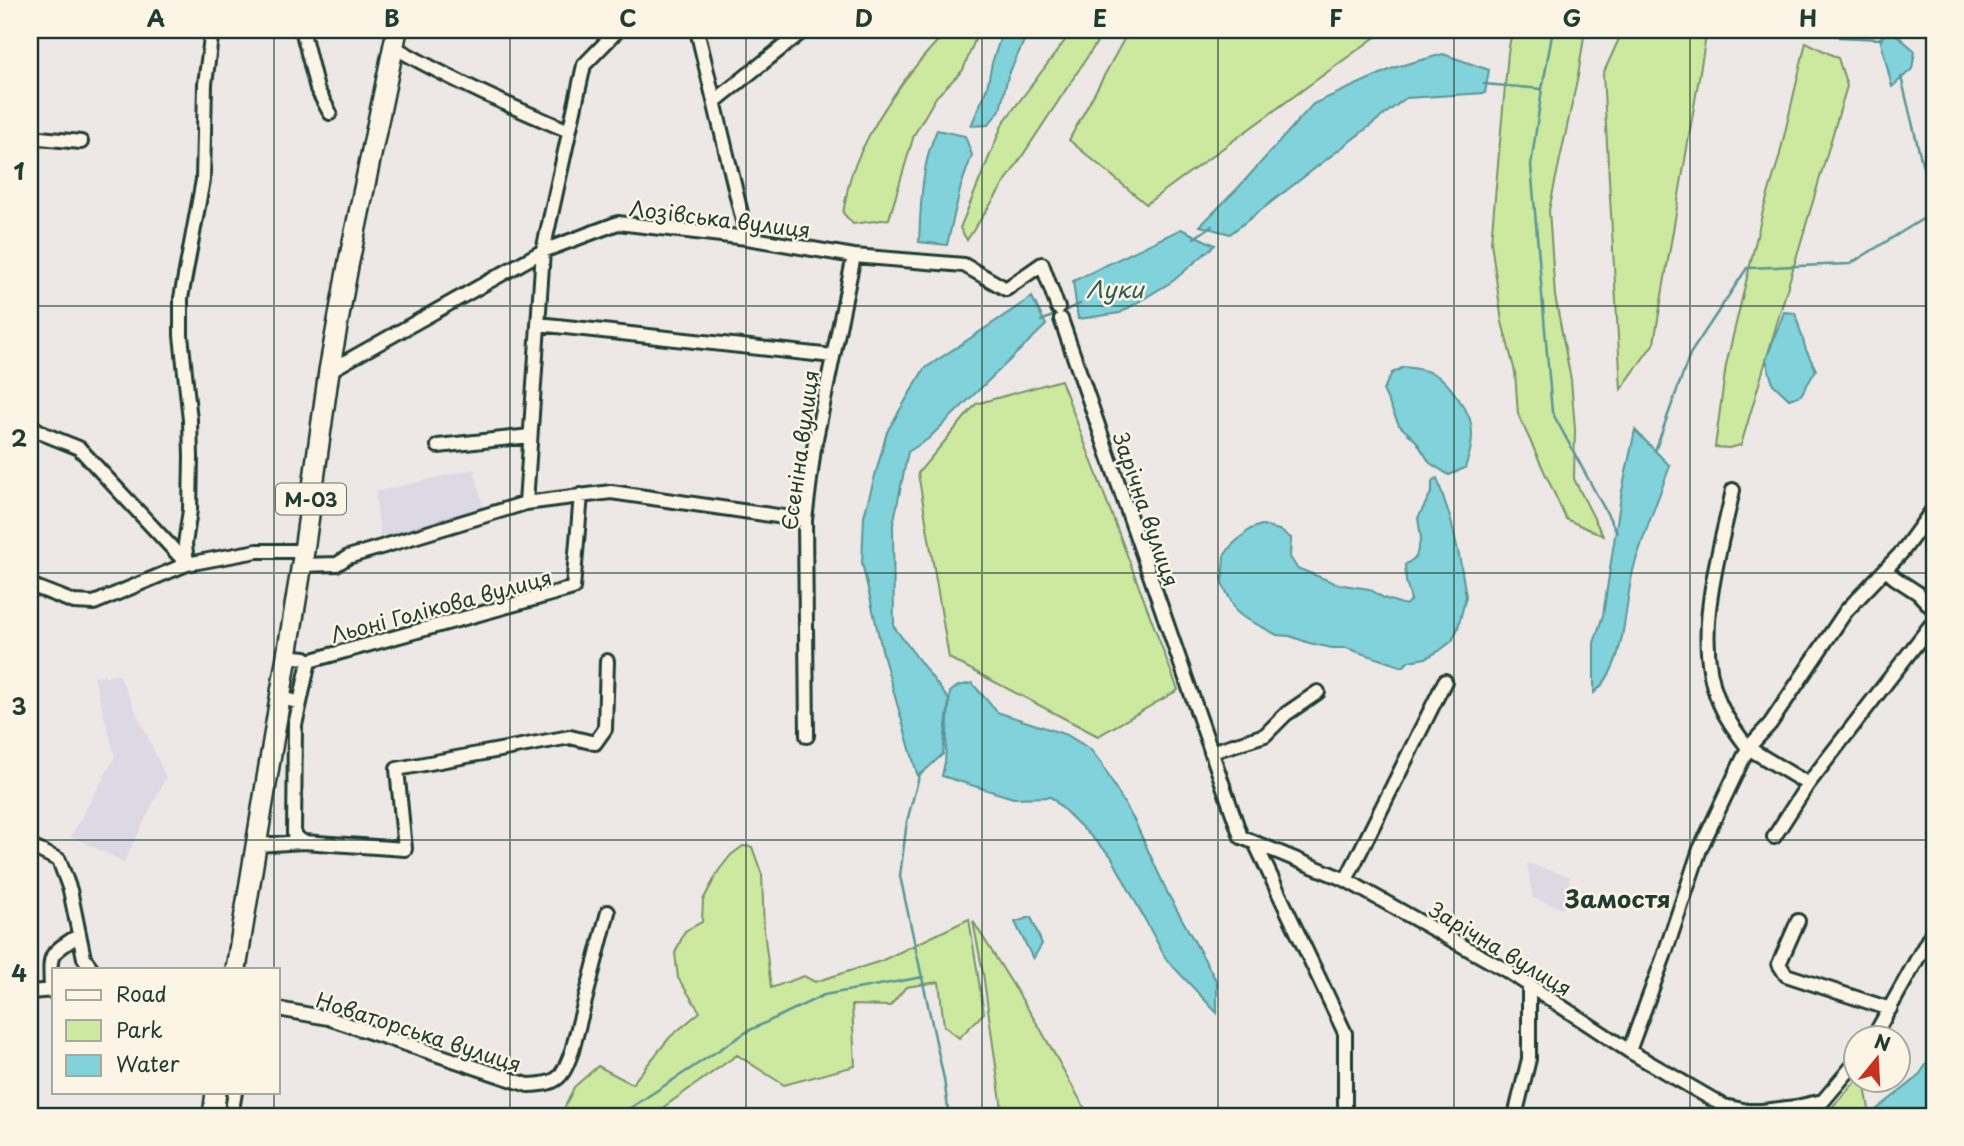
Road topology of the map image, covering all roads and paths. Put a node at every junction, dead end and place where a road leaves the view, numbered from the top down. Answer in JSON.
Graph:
{"nodes":[{"id":1,"x":212,"y":30,"type":"edge"},
{"id":2,"x":300,"y":30,"type":"edge"},
{"id":3,"x":618,"y":30,"type":"edge"},
{"id":4,"x":697,"y":30,"type":"edge"},
{"id":5,"x":803,"y":30,"type":"edge"},
{"id":6,"x":396,"y":38,"type":"edge"},
{"id":7,"x":715,"y":101,"type":"junction"},
{"id":8,"x":330,"y":113,"type":"dead end"},
{"id":9,"x":569,"y":131,"type":"junction"},
{"id":10,"x":30,"y":137,"type":"edge"},
{"id":11,"x":81,"y":142,"type":"dead end"},
{"id":12,"x":747,"y":238,"type":"junction"},
{"id":13,"x":543,"y":251,"type":"junction"},
{"id":14,"x":854,"y":256,"type":"junction"},
{"id":15,"x":1042,"y":264,"type":"joint"},
{"id":16,"x":538,"y":324,"type":"junction"},
{"id":17,"x":833,"y":356,"type":"junction"},
{"id":18,"x":329,"y":371,"type":"junction"},
{"id":19,"x":30,"y":426,"type":"edge"},
{"id":20,"x":530,"y":436,"type":"junction"},
{"id":21,"x":439,"y":446,"type":"dead end"},
{"id":22,"x":1733,"y":490,"type":"dead end"},
{"id":23,"x":581,"y":495,"type":"junction"},
{"id":24,"x":526,"y":503,"type":"junction"},
{"id":25,"x":1934,"y":508,"type":"edge"},
{"id":26,"x":805,"y":520,"type":"junction"},
{"id":27,"x":1902,"y":552,"type":"junction"},
{"id":28,"x":302,"y":558,"type":"junction"},
{"id":29,"x":187,"y":564,"type":"junction"},
{"id":30,"x":1886,"y":570,"type":"junction"},
{"id":31,"x":1905,"y":584,"type":"junction"},
{"id":32,"x":30,"y":585,"type":"edge"},
{"id":33,"x":1870,"y":587,"type":"junction"},
{"id":34,"x":1934,"y":610,"type":"edge"},
{"id":35,"x":1934,"y":621,"type":"edge"},
{"id":36,"x":286,"y":656,"type":"junction"},
{"id":37,"x":310,"y":661,"type":"junction"},
{"id":38,"x":607,"y":661,"type":"dead end"},
{"id":39,"x":1445,"y":681,"type":"dead end"},
{"id":40,"x":1318,"y":692,"type":"dead end"},
{"id":41,"x":280,"y":697,"type":"junction"},
{"id":42,"x":300,"y":703,"type":"junction"},
{"id":43,"x":807,"y":736,"type":"dead end"},
{"id":44,"x":1748,"y":748,"type":"junction"},
{"id":45,"x":1211,"y":752,"type":"junction"},
{"id":46,"x":1808,"y":784,"type":"junction"},
{"id":47,"x":1774,"y":837,"type":"dead end"},
{"id":48,"x":303,"y":842,"type":"junction"},
{"id":49,"x":257,"y":845,"type":"junction"},
{"id":50,"x":1256,"y":845,"type":"junction"},
{"id":51,"x":30,"y":846,"type":"edge"},
{"id":52,"x":1346,"y":880,"type":"junction"},
{"id":53,"x":608,"y":912,"type":"dead end"},
{"id":54,"x":1798,"y":921,"type":"dead end"},
{"id":55,"x":1934,"y":929,"type":"edge"},
{"id":56,"x":79,"y":934,"type":"junction"},
{"id":57,"x":91,"y":968,"type":"edge"},
{"id":58,"x":236,"y":968,"type":"edge"},
{"id":59,"x":1529,"y":984,"type":"junction"},
{"id":60,"x":52,"y":990,"type":"edge"},
{"id":61,"x":30,"y":992,"type":"edge"},
{"id":62,"x":280,"y":1009,"type":"edge"},
{"id":63,"x":1890,"y":1009,"type":"junction"},
{"id":64,"x":1881,"y":1024,"type":"edge"},
{"id":65,"x":1629,"y":1051,"type":"junction"},
{"id":66,"x":1842,"y":1079,"type":"edge"},
{"id":67,"x":216,"y":1094,"type":"edge"},
{"id":68,"x":235,"y":1094,"type":"edge"},
{"id":69,"x":1761,"y":1114,"type":"edge"},
{"id":70,"x":213,"y":1116,"type":"edge"},
{"id":71,"x":231,"y":1116,"type":"edge"},
{"id":72,"x":1345,"y":1116,"type":"edge"},
{"id":73,"x":1515,"y":1116,"type":"edge"}],
"edges":[{"from":1,"to":29,"type":"street"},
{"from":2,"to":8,"type":"street"},
{"from":3,"to":9,"type":"street"},
{"from":4,"to":7,"type":"street"},
{"from":5,"to":7,"type":"street"},
{"from":6,"to":9,"type":"street"},
{"from":6,"to":18,"type":"highway","number":"М-03"},
{"from":7,"to":12,"type":"street"},
{"from":9,"to":13,"type":"street"},
{"from":10,"to":11,"type":"street"},
{"from":12,"to":13,"type":"street","name":"Лозівська вулиця"},
{"from":12,"to":14,"type":"street","name":"Лозівська вулиця"},
{"from":13,"to":16,"type":"street"},
{"from":13,"to":18,"type":"street","name":"Лозівська вулиця"},
{"from":14,"to":15,"type":"street","name":"Лозівська вулиця"},
{"from":14,"to":17,"type":"street","name":"Єсеніна вулиця"},
{"from":15,"to":45,"type":"street","name":"Зарічна вулиця"},
{"from":16,"to":17,"type":"street"},
{"from":16,"to":20,"type":"street"},
{"from":17,"to":26,"type":"street","name":"Єсеніна вулиця"},
{"from":18,"to":28,"type":"highway","number":"М-03"},
{"from":19,"to":29,"type":"street"},
{"from":20,"to":21,"type":"street"},
{"from":20,"to":24,"type":"street"},
{"from":22,"to":44,"type":"street"},
{"from":23,"to":24,"type":"street"},
{"from":23,"to":26,"type":"street"},
{"from":23,"to":37,"type":"street","name":"Льоні Голікова вулиця"},
{"from":24,"to":28,"type":"street"},
{"from":25,"to":27,"type":"street"},
{"from":26,"to":43,"type":"street","name":"Єсеніна вулиця"},
{"from":27,"to":30,"type":"street"},
{"from":27,"to":31,"type":"street"},
{"from":28,"to":29,"type":"street"},
{"from":28,"to":36,"type":"highway","number":"М-03"},
{"from":29,"to":32,"type":"street"},
{"from":30,"to":31,"type":"street"},
{"from":30,"to":33,"type":"street"},
{"from":31,"to":33,"type":"street"},
{"from":31,"to":34,"type":"street"},
{"from":33,"to":44,"type":"street"},
{"from":35,"to":46,"type":"street"},
{"from":36,"to":37,"type":"street","name":"Льоні Голікова вулиця"},
{"from":36,"to":41,"type":"highway","number":"М-03"},
{"from":37,"to":42,"type":"street","name":"Льоні Голікова вулиця"},
{"from":38,"to":48,"type":"street"},
{"from":39,"to":52,"type":"street"},
{"from":40,"to":45,"type":"street"},
{"from":41,"to":42,"type":"street"},
{"from":41,"to":49,"type":"highway","number":"М-03"},
{"from":42,"to":48,"type":"street","name":"Льоні Голікова вулиця"},
{"from":44,"to":46,"type":"street"},
{"from":44,"to":65,"type":"street"},
{"from":45,"to":50,"type":"street","name":"Зарічна вулиця"},
{"from":46,"to":47,"type":"street"},
{"from":48,"to":49,"type":"street"},
{"from":49,"to":58,"type":"highway","number":"М-03"},
{"from":50,"to":52,"type":"street","name":"Зарічна вулиця"},
{"from":50,"to":72,"type":"street"},
{"from":51,"to":56,"type":"street"},
{"from":52,"to":59,"type":"street","name":"Зарічна вулиця"},
{"from":53,"to":62,"type":"street","name":"Новаторська вулиця"},
{"from":54,"to":63,"type":"street"},
{"from":55,"to":63,"type":"street"},
{"from":56,"to":57,"type":"street"},
{"from":56,"to":60,"type":"street"},
{"from":59,"to":65,"type":"street","name":"Зарічна вулиця"},
{"from":59,"to":73,"type":"street"},
{"from":60,"to":61,"type":"street"},
{"from":63,"to":64,"type":"street"},
{"from":65,"to":69,"type":"street","name":"Зарічна вулиця"},
{"from":66,"to":69,"type":"street","name":"Зарічна вулиця"},
{"from":67,"to":70,"type":"highway"},
{"from":68,"to":71,"type":"street"}]}
